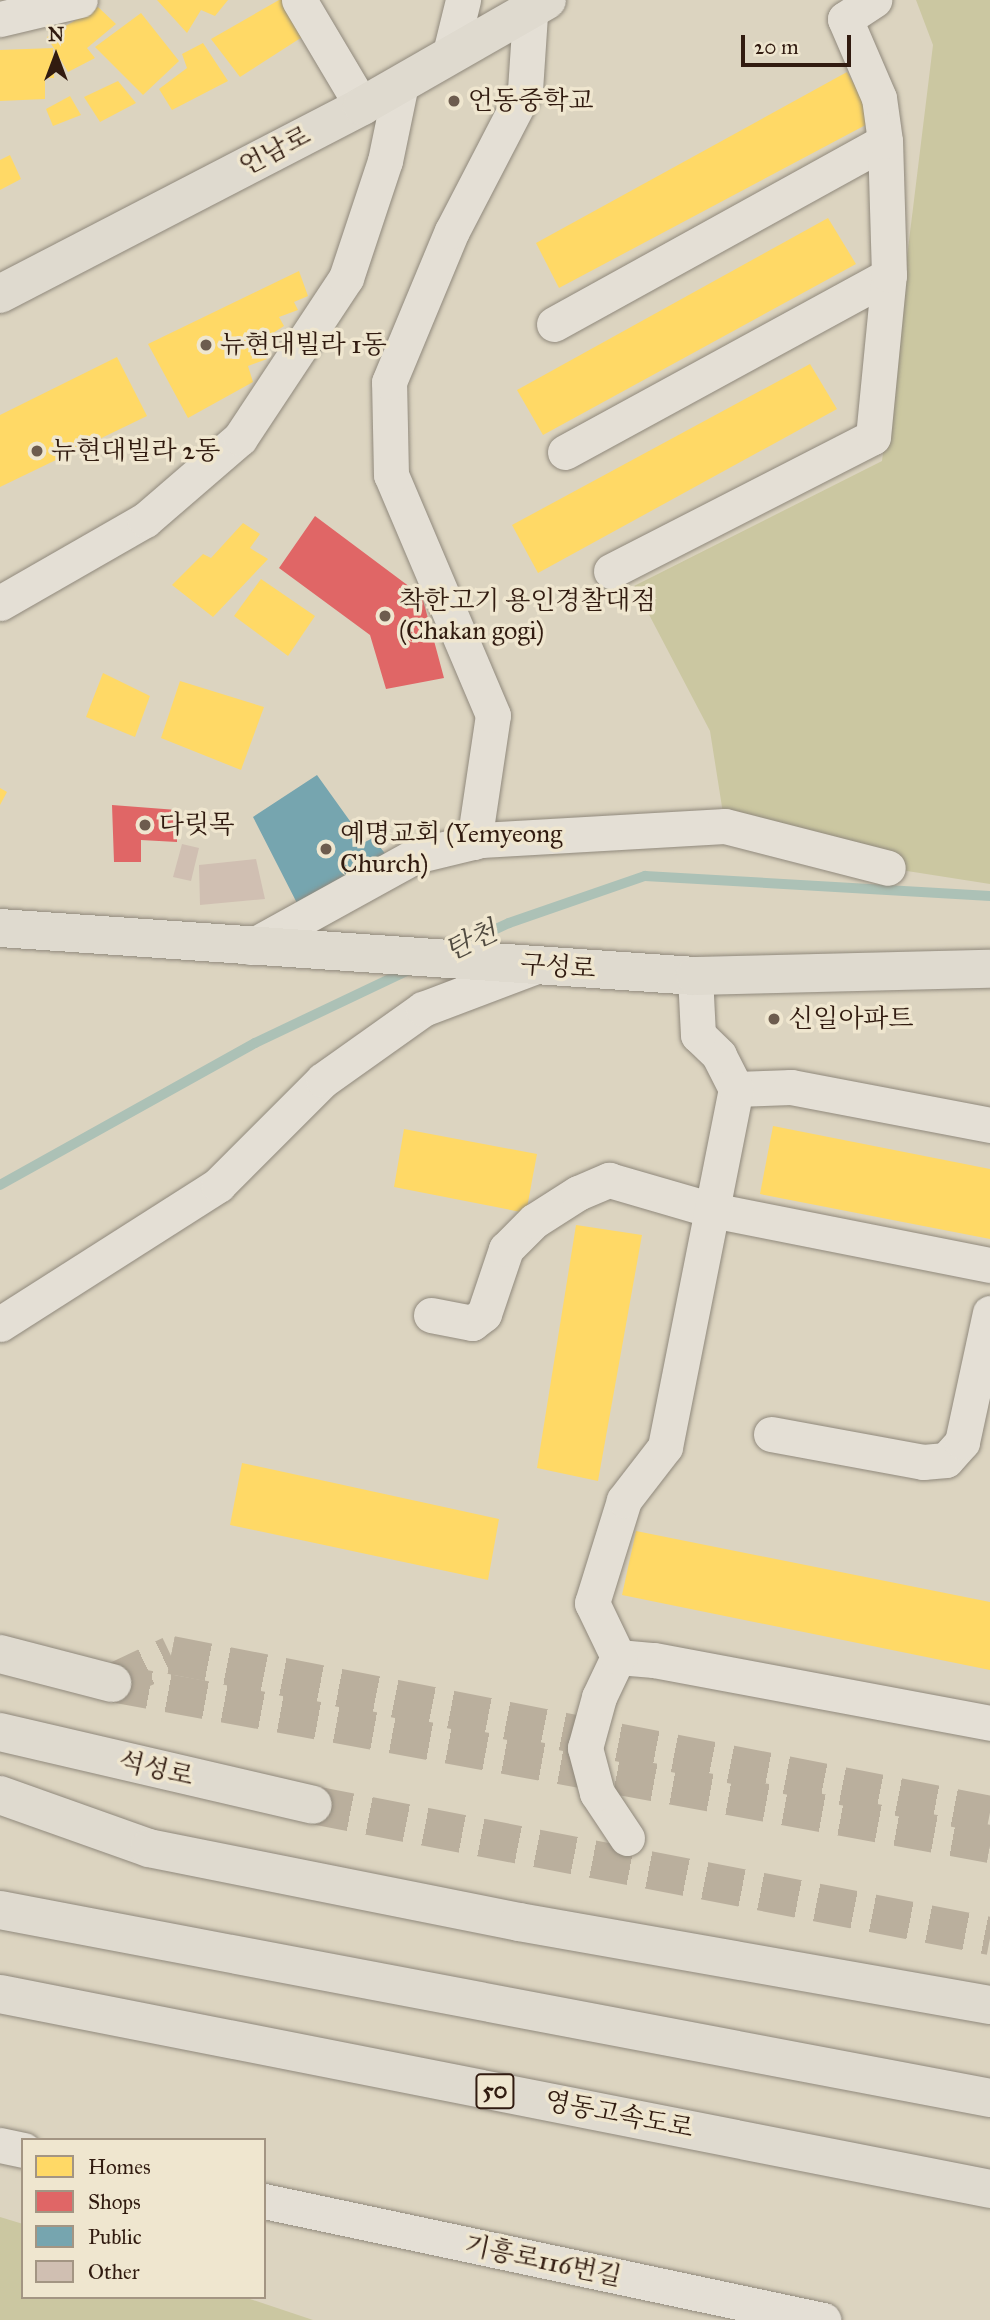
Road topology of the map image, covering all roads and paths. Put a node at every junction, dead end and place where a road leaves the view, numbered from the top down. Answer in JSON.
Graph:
{"nodes":[{"id":1,"x":80,"y":0,"type":"edge"},
{"id":2,"x":299,"y":0,"type":"edge"},
{"id":3,"x":463,"y":0,"type":"edge"},
{"id":4,"x":874,"y":0,"type":"edge"},
{"id":5,"x":536,"y":3,"type":"edge"},
{"id":6,"x":0,"y":19,"type":"edge"},
{"id":7,"x":450,"y":53,"type":"junction"},
{"id":8,"x":401,"y":84,"type":"junction"},
{"id":9,"x":362,"y":106,"type":"junction"},
{"id":10,"x":885,"y":141,"type":"junction"},
{"id":11,"x":889,"y":275,"type":"junction"},
{"id":12,"x":4,"y":283,"type":"edge"},
{"id":13,"x":554,"y":324,"type":"dead end"},
{"id":14,"x":565,"y":452,"type":"dead end"},
{"id":15,"x":611,"y":571,"type":"dead end"},
{"id":16,"x":0,"y":603,"type":"edge"},
{"id":17,"x":474,"y":842,"type":"junction"},
{"id":18,"x":888,"y":868,"type":"dead end"},
{"id":19,"x":0,"y":928,"type":"edge"},
{"id":20,"x":250,"y":947,"type":"junction"},
{"id":21,"x":528,"y":965,"type":"junction"},
{"id":22,"x":990,"y":969,"type":"edge"},
{"id":23,"x":695,"y":976,"type":"junction"},
{"id":24,"x":736,"y":1089,"type":"junction"},
{"id":25,"x":990,"y":1125,"type":"edge"},
{"id":26,"x":712,"y":1210,"type":"junction"},
{"id":27,"x":990,"y":1265,"type":"edge"},
{"id":28,"x":990,"y":1313,"type":"edge"},
{"id":29,"x":432,"y":1315,"type":"dead end"},
{"id":30,"x":0,"y":1325,"type":"edge"},
{"id":31,"x":771,"y":1434,"type":"dead end"},
{"id":32,"x":0,"y":1654,"type":"edge"},
{"id":33,"x":618,"y":1657,"type":"junction"},
{"id":34,"x":112,"y":1683,"type":"dead end"},
{"id":35,"x":990,"y":1723,"type":"edge"},
{"id":36,"x":0,"y":1732,"type":"edge"},
{"id":37,"x":0,"y":1795,"type":"edge"},
{"id":38,"x":313,"y":1805,"type":"tunnel mouth"},
{"id":39,"x":626,"y":1838,"type":"dead end"},
{"id":40,"x":0,"y":1910,"type":"edge"},
{"id":41,"x":0,"y":1994,"type":"edge"},
{"id":42,"x":990,"y":2006,"type":"edge"},
{"id":43,"x":990,"y":2098,"type":"edge"},
{"id":44,"x":0,"y":2145,"type":"edge"},
{"id":45,"x":21,"y":2150,"type":"edge"},
{"id":46,"x":990,"y":2189,"type":"edge"},
{"id":47,"x":266,"y":2201,"type":"edge"},
{"id":48,"x":822,"y":2320,"type":"edge"}],
"edges":[{"from":1,"to":6,"type":"street"},
{"from":2,"to":9,"type":"street"},
{"from":3,"to":7,"type":"street"},
{"from":4,"to":10,"type":"street"},
{"from":5,"to":7,"type":"main road","name":"언남로"},
{"from":5,"to":17,"type":"street"},
{"from":7,"to":8,"type":"main road","name":"언남로"},
{"from":8,"to":9,"type":"main road","name":"언남로"},
{"from":8,"to":16,"type":"street"},
{"from":9,"to":12,"type":"main road","name":"언남로"},
{"from":10,"to":11,"type":"street"},
{"from":10,"to":13,"type":"street"},
{"from":11,"to":14,"type":"street"},
{"from":11,"to":15,"type":"street"},
{"from":17,"to":18,"type":"street"},
{"from":17,"to":20,"type":"street"},
{"from":19,"to":20,"type":"main road","name":"구성로"},
{"from":20,"to":21,"type":"main road","name":"구성로"},
{"from":21,"to":23,"type":"main road","name":"구성로"},
{"from":21,"to":30,"type":"street"},
{"from":22,"to":23,"type":"main road","name":"구성로"},
{"from":23,"to":24,"type":"street"},
{"from":24,"to":25,"type":"street"},
{"from":24,"to":26,"type":"street"},
{"from":26,"to":27,"type":"street"},
{"from":26,"to":29,"type":"street"},
{"from":26,"to":33,"type":"street"},
{"from":28,"to":31,"type":"street"},
{"from":32,"to":34,"type":"main road"},
{"from":33,"to":35,"type":"street"},
{"from":33,"to":39,"type":"street"},
{"from":36,"to":38,"type":"main road","name":"석성로"},
{"from":37,"to":42,"type":"main road"},
{"from":40,"to":43,"type":"main road"},
{"from":41,"to":46,"type":"main road","name":"영동고속도로","number":"50"},
{"from":44,"to":45,"type":"street"},
{"from":47,"to":48,"type":"street","name":"기흥로116번길"}]}
